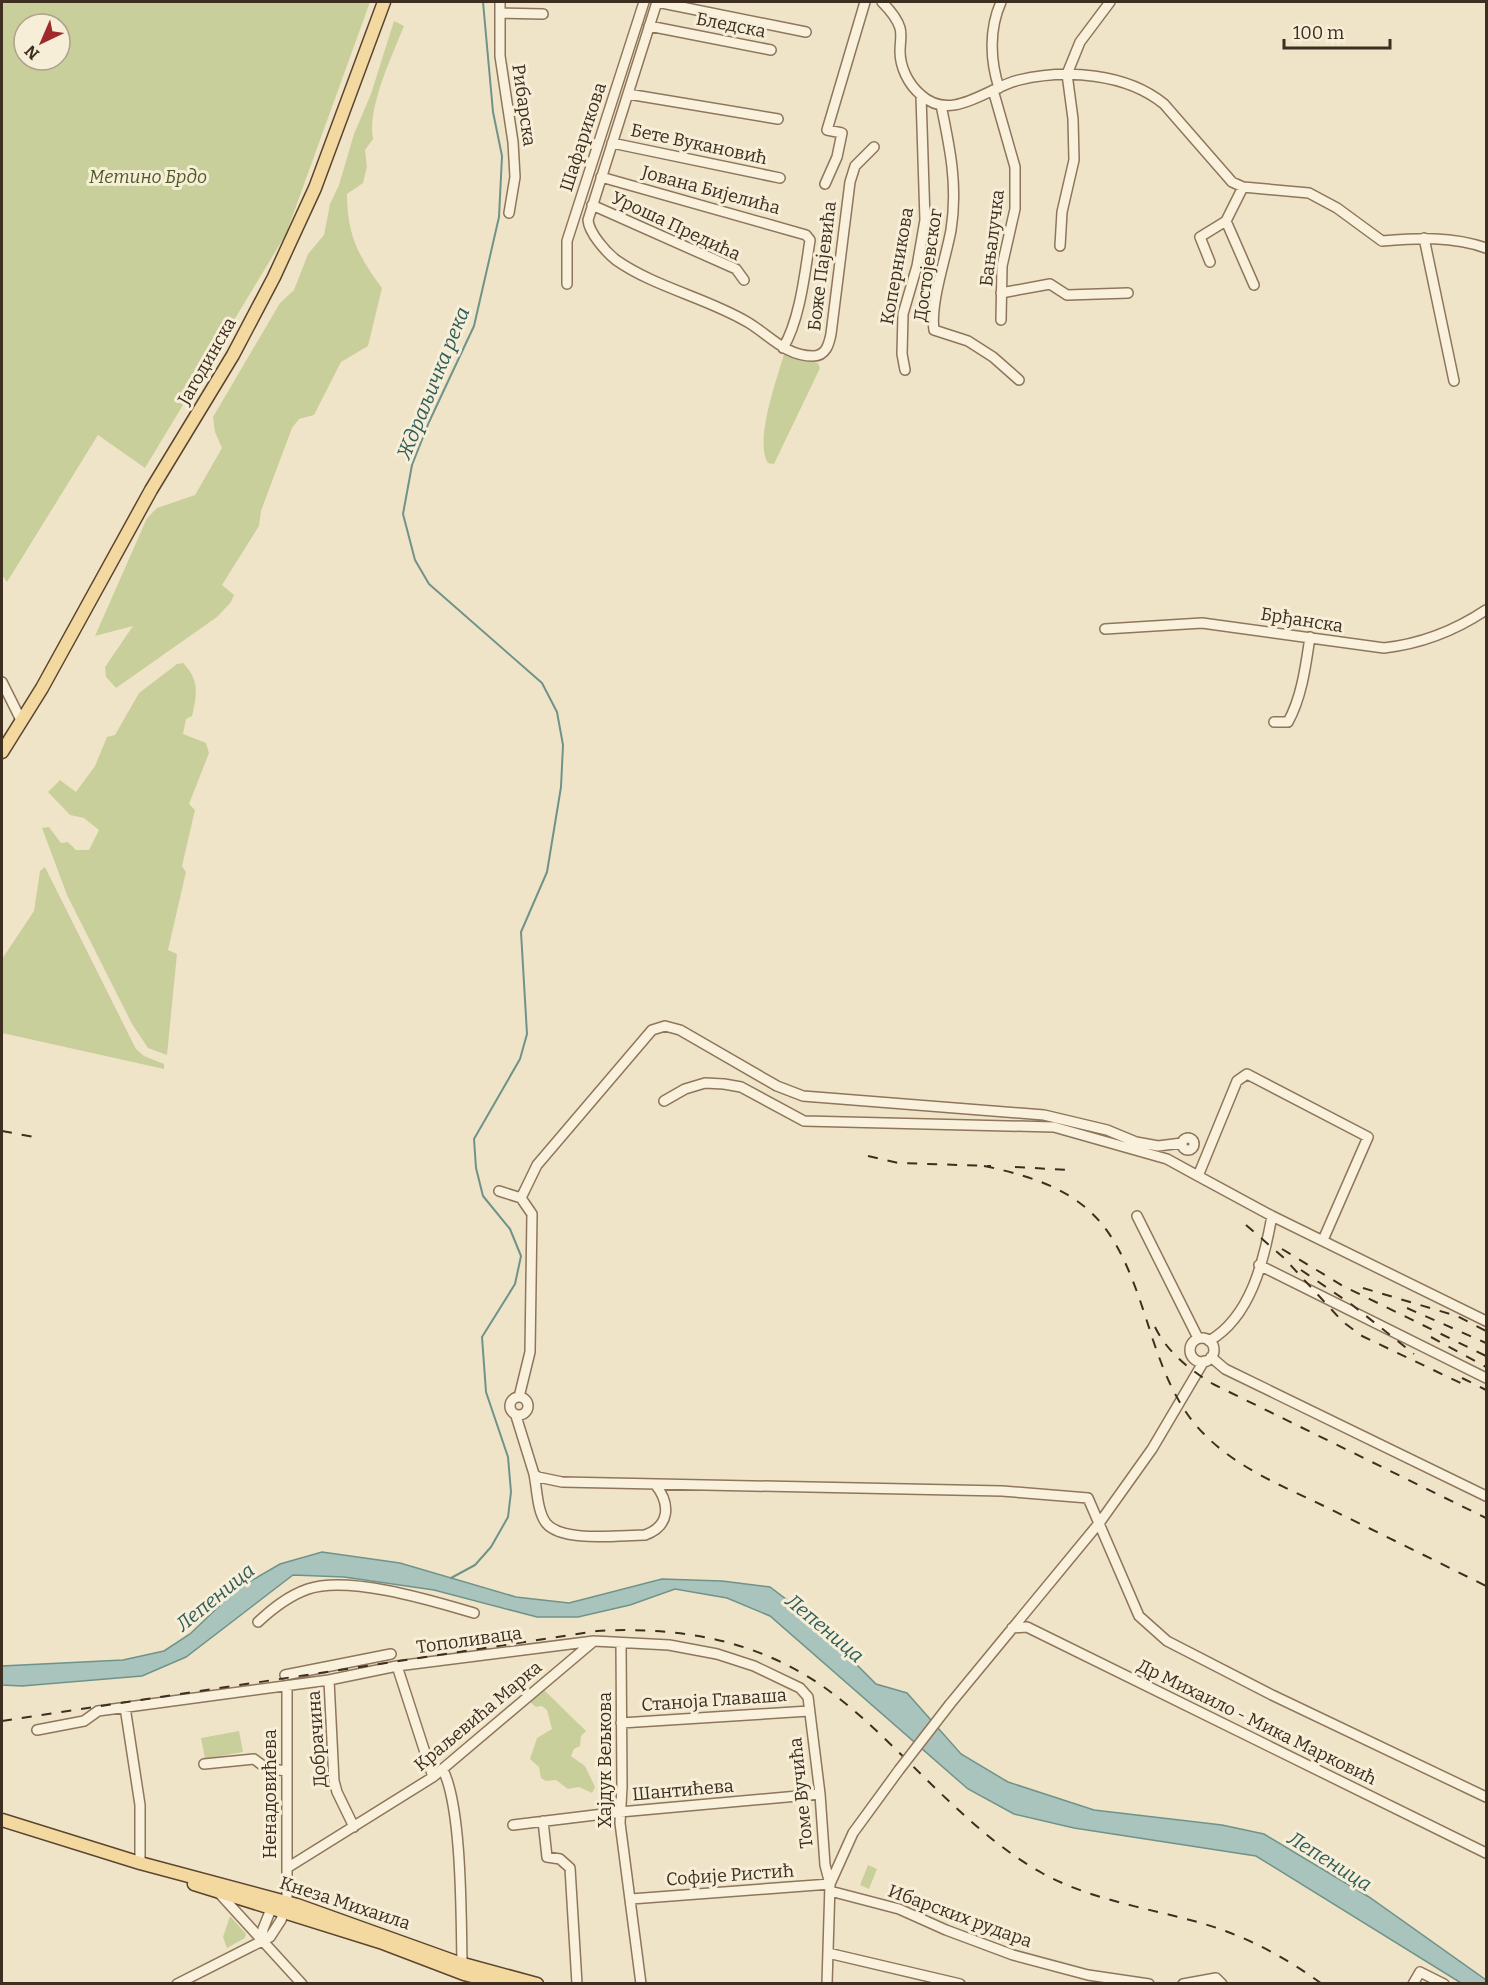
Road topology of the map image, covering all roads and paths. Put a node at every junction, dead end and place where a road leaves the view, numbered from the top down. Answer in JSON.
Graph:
{"nodes":[{"id":1,"x":384,"y":2,"type":"edge"},
{"id":2,"x":500,"y":2,"type":"edge"},
{"id":3,"x":644,"y":2,"type":"edge"},
{"id":4,"x":657,"y":2,"type":"edge"},
{"id":5,"x":865,"y":2,"type":"edge"},
{"id":6,"x":882,"y":2,"type":"edge"},
{"id":7,"x":1001,"y":2,"type":"edge"},
{"id":8,"x":1110,"y":2,"type":"edge"},
{"id":9,"x":501,"y":13,"type":"junction"},
{"id":10,"x":543,"y":14,"type":"dead end"},
{"id":11,"x":649,"y":26,"type":"junction"},
{"id":12,"x":806,"y":32,"type":"dead end"},
{"id":13,"x":771,"y":50,"type":"dead end"},
{"id":14,"x":1067,"y":74,"type":"junction"},
{"id":15,"x":996,"y":89,"type":"junction"},
{"id":16,"x":628,"y":94,"type":"junction"},
{"id":17,"x":921,"y":96,"type":"junction"},
{"id":18,"x":941,"y":105,"type":"junction"},
{"id":19,"x":778,"y":119,"type":"dead end"},
{"id":20,"x":612,"y":143,"type":"junction"},
{"id":21,"x":874,"y":147,"type":"dead end"},
{"id":22,"x":601,"y":177,"type":"junction"},
{"id":23,"x":780,"y":178,"type":"dead end"},
{"id":24,"x":825,"y":184,"type":"dead end"},
{"id":25,"x":1243,"y":187,"type":"junction"},
{"id":26,"x":592,"y":205,"type":"junction"},
{"id":27,"x":509,"y":213,"type":"dead end"},
{"id":28,"x":1226,"y":221,"type":"junction"},
{"id":29,"x":1424,"y":238,"type":"junction"},
{"id":30,"x":1060,"y":246,"type":"dead end"},
{"id":31,"x":1486,"y":248,"type":"edge"},
{"id":32,"x":1210,"y":262,"type":"dead end"},
{"id":33,"x":744,"y":280,"type":"dead end"},
{"id":34,"x":567,"y":284,"type":"dead end"},
{"id":35,"x":1254,"y":285,"type":"dead end"},
{"id":36,"x":1001,"y":293,"type":"junction"},
{"id":37,"x":1128,"y":293,"type":"dead end"},
{"id":38,"x":1001,"y":320,"type":"dead end"},
{"id":39,"x":783,"y":348,"type":"junction"},
{"id":40,"x":905,"y":370,"type":"dead end"},
{"id":41,"x":1019,"y":380,"type":"dead end"},
{"id":42,"x":1454,"y":381,"type":"dead end"},
{"id":43,"x":1486,"y":610,"type":"edge"},
{"id":44,"x":1105,"y":629,"type":"dead end"},
{"id":45,"x":1310,"y":637,"type":"junction"},
{"id":46,"x":2,"y":682,"type":"edge"},
{"id":47,"x":21,"y":720,"type":"junction"},
{"id":48,"x":1274,"y":722,"type":"dead end"},
{"id":49,"x":2,"y":752,"type":"edge"},
{"id":50,"x":664,"y":1101,"type":"dead end"},
{"id":51,"x":1182,"y":1143,"type":"dead end"},
{"id":52,"x":1198,"y":1176,"type":"junction"},
{"id":53,"x":499,"y":1191,"type":"dead end"},
{"id":54,"x":521,"y":1198,"type":"junction"},
{"id":55,"x":1137,"y":1216,"type":"dead end"},
{"id":56,"x":1272,"y":1216,"type":"junction"},
{"id":57,"x":1323,"y":1240,"type":"junction"},
{"id":58,"x":1259,"y":1265,"type":"junction"},
{"id":59,"x":1486,"y":1321,"type":"edge"},
{"id":60,"x":1198,"y":1338,"type":"junction"},
{"id":61,"x":1209,"y":1341,"type":"junction"},
{"id":62,"x":1207,"y":1359,"type":"junction"},
{"id":63,"x":1486,"y":1378,"type":"edge"},
{"id":64,"x":519,"y":1397,"type":"junction"},
{"id":65,"x":516,"y":1416,"type":"junction"},
{"id":66,"x":534,"y":1474,"type":"junction"},
{"id":67,"x":656,"y":1484,"type":"junction"},
{"id":68,"x":1486,"y":1496,"type":"edge"},
{"id":69,"x":1100,"y":1522,"type":"junction"},
{"id":70,"x":474,"y":1613,"type":"dead end"},
{"id":71,"x":258,"y":1622,"type":"dead end"},
{"id":72,"x":1012,"y":1628,"type":"junction"},
{"id":73,"x":594,"y":1641,"type":"junction"},
{"id":74,"x":621,"y":1644,"type":"junction"},
{"id":75,"x":391,"y":1654,"type":"dead end"},
{"id":76,"x":397,"y":1666,"type":"junction"},
{"id":77,"x":285,"y":1675,"type":"dead end"},
{"id":78,"x":329,"y":1680,"type":"junction"},
{"id":79,"x":287,"y":1686,"type":"junction"},
{"id":80,"x":808,"y":1697,"type":"joint"},
{"id":81,"x":125,"y":1707,"type":"junction"},
{"id":82,"x":809,"y":1711,"type":"junction"},
{"id":83,"x":621,"y":1723,"type":"junction"},
{"id":84,"x":38,"y":1730,"type":"dead end"},
{"id":85,"x":204,"y":1764,"type":"dead end"},
{"id":86,"x":443,"y":1770,"type":"junction"},
{"id":87,"x":286,"y":1771,"type":"junction"},
{"id":88,"x":433,"y":1777,"type":"junction"},
{"id":89,"x":820,"y":1794,"type":"junction"},
{"id":90,"x":1486,"y":1797,"type":"edge"},
{"id":91,"x":620,"y":1812,"type":"junction"},
{"id":92,"x":2,"y":1820,"type":"edge"},
{"id":93,"x":543,"y":1821,"type":"junction"},
{"id":94,"x":513,"y":1825,"type":"dead end"},
{"id":95,"x":354,"y":1827,"type":"junction"},
{"id":96,"x":1486,"y":1853,"type":"edge"},
{"id":97,"x":140,"y":1863,"type":"junction"},
{"id":98,"x":825,"y":1865,"type":"junction"},
{"id":99,"x":838,"y":1865,"type":"junction"},
{"id":100,"x":287,"y":1868,"type":"junction"},
{"id":101,"x":830,"y":1888,"type":"junction"},
{"id":102,"x":217,"y":1892,"type":"junction"},
{"id":103,"x":632,"y":1899,"type":"junction"},
{"id":104,"x":279,"y":1905,"type":"junction"},
{"id":105,"x":262,"y":1940,"type":"junction"},
{"id":106,"x":828,"y":1953,"type":"junction"},
{"id":107,"x":463,"y":1973,"type":"edge"},
{"id":108,"x":188,"y":1981,"type":"edge"},
{"id":109,"x":177,"y":1983,"type":"edge"},
{"id":110,"x":302,"y":1983,"type":"edge"},
{"id":111,"x":503,"y":1983,"type":"edge"},
{"id":112,"x":537,"y":1983,"type":"edge"},
{"id":113,"x":577,"y":1983,"type":"edge"},
{"id":114,"x":641,"y":1983,"type":"edge"},
{"id":115,"x":827,"y":1983,"type":"edge"},
{"id":116,"x":960,"y":1983,"type":"edge"},
{"id":117,"x":1149,"y":1983,"type":"edge"},
{"id":118,"x":1183,"y":1983,"type":"edge"},
{"id":119,"x":1222,"y":1983,"type":"edge"},
{"id":120,"x":1413,"y":1983,"type":"edge"},
{"id":121,"x":1444,"y":1983,"type":"edge"}],
"edges":[{"from":1,"to":47,"type":"main road","name":"Јагодинска"},
{"from":2,"to":9,"type":"street","name":"Рибарска"},
{"from":3,"to":34,"type":"street","name":"Шафарикова"},
{"from":4,"to":11,"type":"street"},
{"from":4,"to":12,"type":"street"},
{"from":5,"to":24,"type":"street"},
{"from":6,"to":17,"type":"street"},
{"from":7,"to":15,"type":"street","name":"Бањалучка"},
{"from":8,"to":14,"type":"street"},
{"from":9,"to":10,"type":"street"},
{"from":9,"to":27,"type":"street","name":"Рибарска"},
{"from":11,"to":13,"type":"street","name":"Бледска"},
{"from":11,"to":16,"type":"street"},
{"from":14,"to":15,"type":"street"},
{"from":14,"to":25,"type":"street"},
{"from":14,"to":30,"type":"street"},
{"from":15,"to":18,"type":"street"},
{"from":15,"to":36,"type":"street","name":"Бањалучка"},
{"from":16,"to":19,"type":"street"},
{"from":16,"to":20,"type":"street"},
{"from":17,"to":18,"type":"street"},
{"from":17,"to":40,"type":"street","name":"Коперникова"},
{"from":18,"to":41,"type":"street","name":"Достојевског"},
{"from":20,"to":22,"type":"street"},
{"from":20,"to":23,"type":"street","name":"Бете Вукановић"},
{"from":21,"to":39,"type":"street","name":"Боже Пајевића"},
{"from":22,"to":26,"type":"street"},
{"from":22,"to":39,"type":"street","name":"Јована Бијелића"},
{"from":25,"to":28,"type":"street"},
{"from":25,"to":29,"type":"street"},
{"from":26,"to":33,"type":"street","name":"Уроша Предића"},
{"from":26,"to":39,"type":"street"},
{"from":28,"to":32,"type":"street"},
{"from":28,"to":35,"type":"street"},
{"from":29,"to":31,"type":"street"},
{"from":29,"to":42,"type":"street"},
{"from":36,"to":37,"type":"street"},
{"from":36,"to":38,"type":"street","name":"Бањалучка"},
{"from":43,"to":45,"type":"street","name":"Брђанска"},
{"from":44,"to":45,"type":"street","name":"Брђанска"},
{"from":45,"to":48,"type":"street"},
{"from":46,"to":47,"type":"street"},
{"from":47,"to":49,"type":"main road","name":"Јагодинска"},
{"from":50,"to":52,"type":"street"},
{"from":51,"to":54,"type":"street"},
{"from":52,"to":56,"type":"street"},
{"from":52,"to":57,"type":"street"},
{"from":53,"to":54,"type":"street"},
{"from":54,"to":64,"type":"street"},
{"from":55,"to":60,"type":"street"},
{"from":56,"to":57,"type":"street"},
{"from":56,"to":58,"type":"street"},
{"from":57,"to":59,"type":"street"},
{"from":58,"to":61,"type":"street"},
{"from":58,"to":63,"type":"street"},
{"from":60,"to":61,"type":"street"},
{"from":60,"to":62,"type":"street"},
{"from":61,"to":62,"type":"street"},
{"from":62,"to":68,"type":"street"},
{"from":62,"to":69,"type":"street","name":"Томе Вучића"},
{"from":64,"to":65,"type":"street"},
{"from":64,"to":65,"type":"street"},
{"from":65,"to":66,"type":"street"},
{"from":66,"to":67,"type":"street"},
{"from":66,"to":67,"type":"street"},
{"from":67,"to":69,"type":"street"},
{"from":69,"to":72,"type":"street","name":"Томе Вучића"},
{"from":69,"to":90,"type":"street"},
{"from":70,"to":71,"type":"street"},
{"from":72,"to":96,"type":"street","name":"Др Михаило - Мика Марковић"},
{"from":72,"to":99,"type":"street","name":"Томе Вучића","bridge":true},
{"from":73,"to":74,"type":"street","name":"Тополиваца"},
{"from":73,"to":76,"type":"street","name":"Тополиваца"},
{"from":73,"to":86,"type":"street","name":"Краљевића Марка"},
{"from":74,"to":80,"type":"street","name":"Тополиваца"},
{"from":74,"to":83,"type":"street","name":"Хајдук Вељкова"},
{"from":75,"to":77,"type":"street","name":"Тополиваца"},
{"from":76,"to":78,"type":"street","name":"Тополиваца"},
{"from":76,"to":88,"type":"street"},
{"from":78,"to":79,"type":"street","name":"Тополиваца"},
{"from":78,"to":95,"type":"street","name":"Добрачина"},
{"from":79,"to":81,"type":"street","name":"Тополиваца"},
{"from":79,"to":87,"type":"street","name":"Ненадовићева"},
{"from":80,"to":82,"type":"street","name":"Томе Вучића"},
{"from":81,"to":84,"type":"street","name":"Тополиваца"},
{"from":81,"to":97,"type":"street"},
{"from":82,"to":83,"type":"street","name":"Станоја Главаша"},
{"from":82,"to":89,"type":"street","name":"Томе Вучића"},
{"from":83,"to":91,"type":"street","name":"Хајдук Вељкова"},
{"from":85,"to":87,"type":"street"},
{"from":86,"to":88,"type":"street","name":"Краљевића Марка"},
{"from":86,"to":107,"type":"street"},
{"from":87,"to":100,"type":"street","name":"Ненадовићева"},
{"from":88,"to":95,"type":"street","name":"Краљевића Марка"},
{"from":89,"to":91,"type":"street","name":"Шантићева"},
{"from":89,"to":98,"type":"street","name":"Томе Вучића"},
{"from":91,"to":93,"type":"street","name":"Шантићева"},
{"from":91,"to":103,"type":"street","name":"Хајдук Вељкова"},
{"from":92,"to":97,"type":"main road","name":"Кнеза Михаила"},
{"from":93,"to":94,"type":"street","name":"Шантићева"},
{"from":93,"to":113,"type":"street"},
{"from":95,"to":100,"type":"street","name":"Краљевића Марка"},
{"from":97,"to":102,"type":"main road","name":"Кнеза Михаила"},
{"from":97,"to":104,"type":"main road","name":"Кнеза Михаила"},
{"from":98,"to":99,"type":"street"},
{"from":98,"to":101,"type":"street","name":"Томе Вучића"},
{"from":99,"to":101,"type":"street","name":"Томе Вучића"},
{"from":100,"to":104,"type":"street","name":"Ненадовићева"},
{"from":101,"to":103,"type":"street","name":"Софије Ристић"},
{"from":101,"to":106,"type":"street","name":"Томе Вучића"},
{"from":101,"to":117,"type":"street","name":"Ибарских рудара"},
{"from":102,"to":104,"type":"main road","name":"Кнеза Михаила"},
{"from":102,"to":105,"type":"street"},
{"from":103,"to":114,"type":"street","name":"Хајдук Вељкова"},
{"from":104,"to":105,"type":"street","name":"Ненадовићева"},
{"from":104,"to":107,"type":"main road","name":"Кнеза Михаила"},
{"from":105,"to":108,"type":"street"},
{"from":105,"to":110,"type":"street"},
{"from":106,"to":115,"type":"street","name":"Томе Вучића"},
{"from":106,"to":116,"type":"street"},
{"from":107,"to":111,"type":"main road","name":"Кнеза Михаила"},
{"from":107,"to":112,"type":"main road","name":"Кнеза Михаила"},
{"from":108,"to":109,"type":"street"},
{"from":118,"to":119,"type":"street"},
{"from":120,"to":121,"type":"street"}]}
